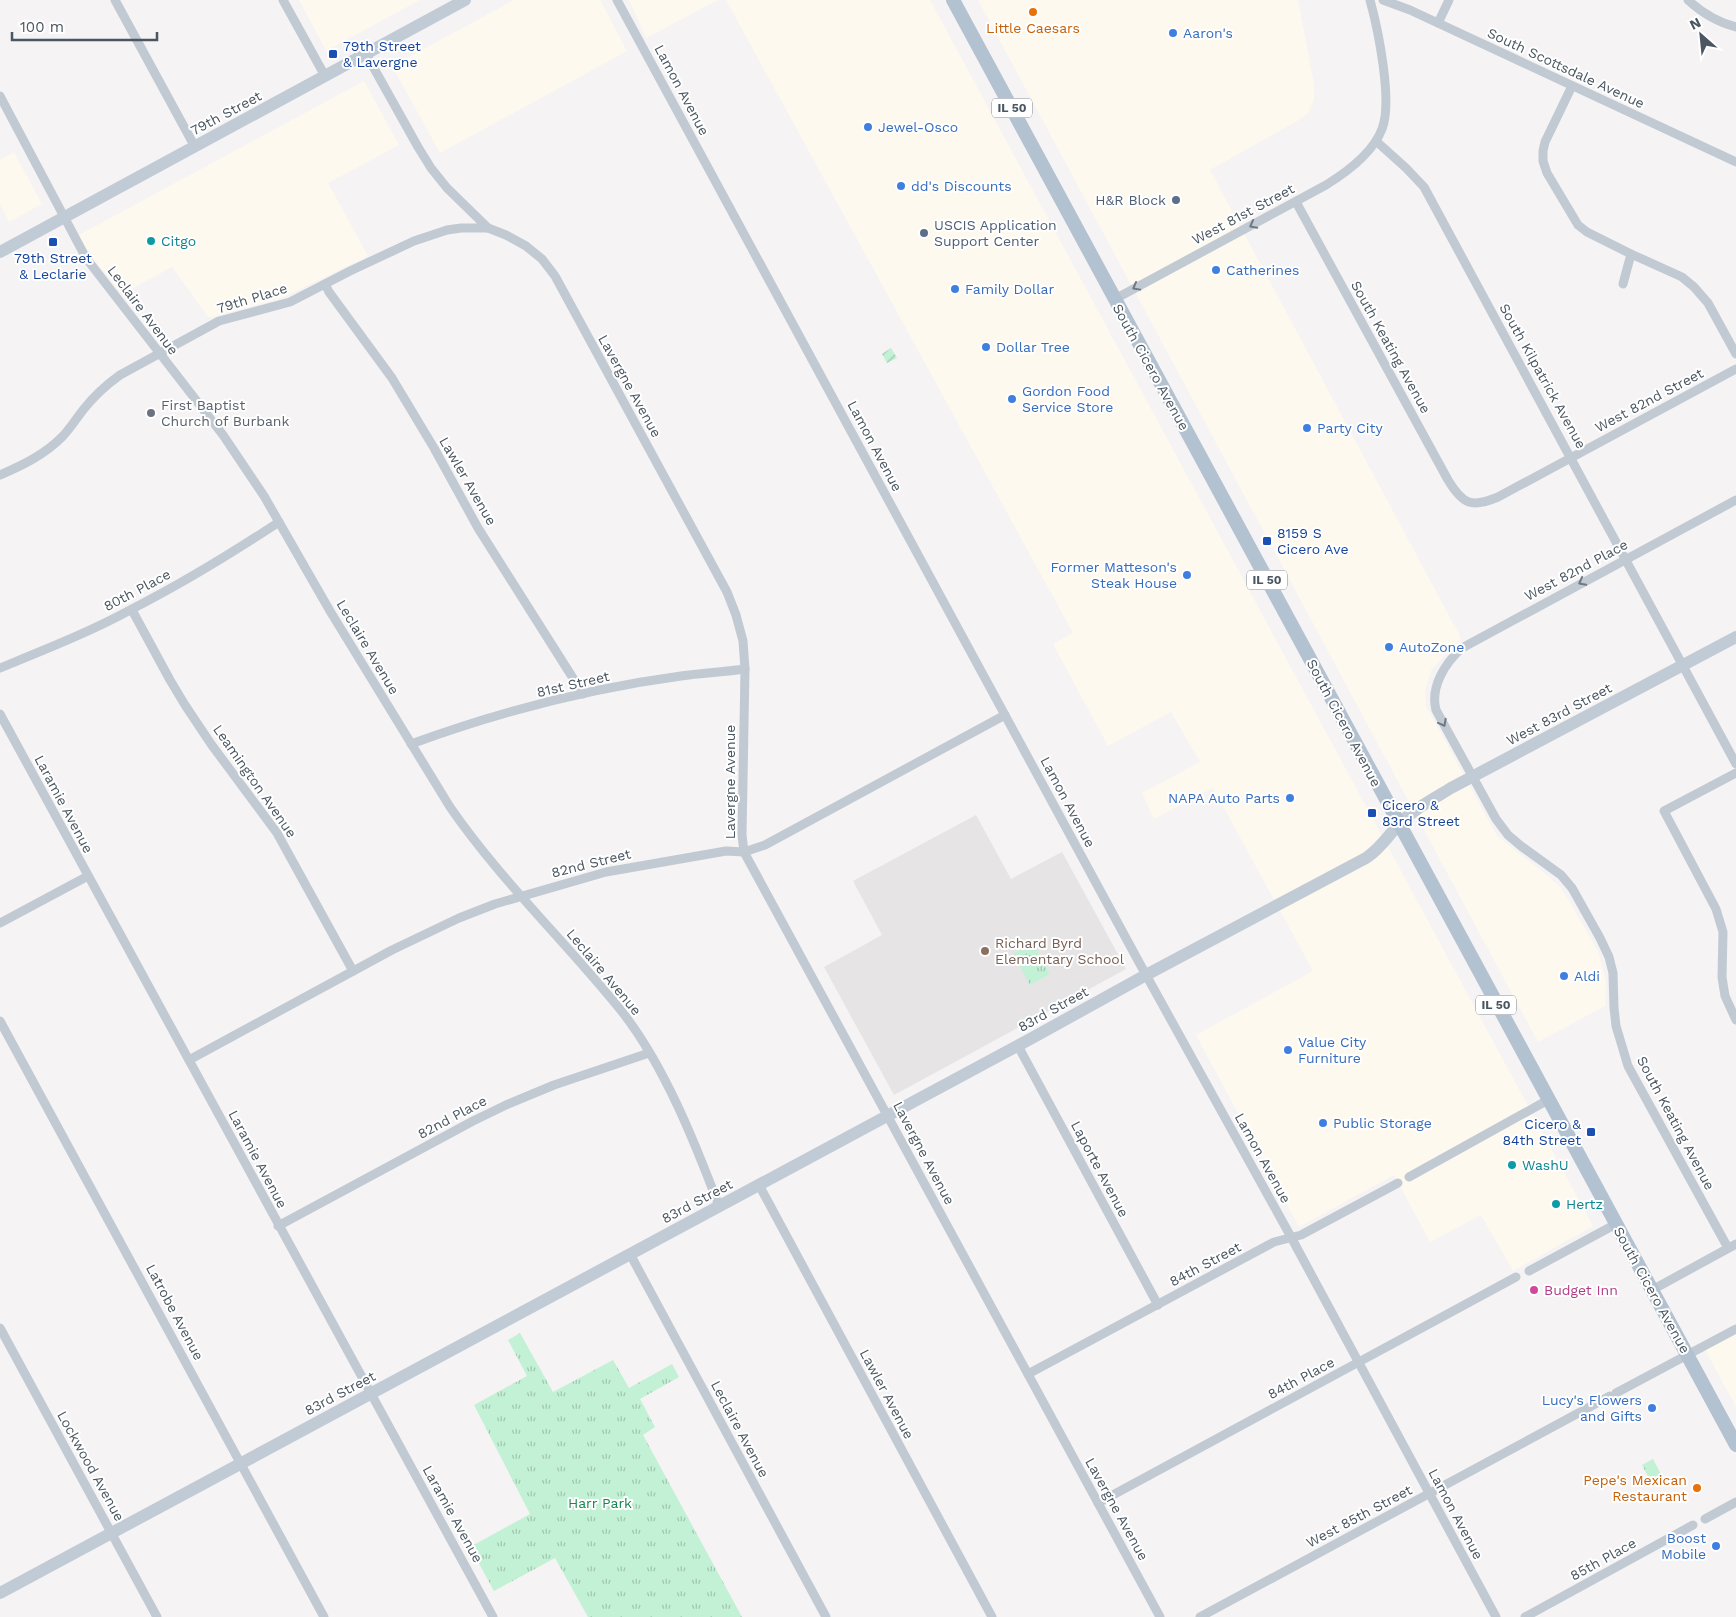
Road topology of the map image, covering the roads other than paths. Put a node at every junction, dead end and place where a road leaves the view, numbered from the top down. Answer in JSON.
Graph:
{"nodes":[{"id":1,"x":115,"y":0,"type":"edge"},
{"id":2,"x":283,"y":0,"type":"edge"},
{"id":3,"x":465,"y":0,"type":"edge"},
{"id":4,"x":617,"y":0,"type":"edge"},
{"id":5,"x":953,"y":0,"type":"edge"},
{"id":6,"x":1370,"y":0,"type":"edge"},
{"id":7,"x":1383,"y":0,"type":"edge"},
{"id":8,"x":1449,"y":0,"type":"edge"},
{"id":9,"x":1688,"y":0,"type":"edge"},
{"id":10,"x":451,"y":3,"type":"edge"},
{"id":11,"x":1438,"y":23,"type":"junction"},
{"id":12,"x":1736,"y":27,"type":"edge"},
{"id":13,"x":366,"y":54,"type":"junction"},
{"id":14,"x":325,"y":76,"type":"junction"},
{"id":15,"x":1572,"y":86,"type":"junction"},
{"id":16,"x":0,"y":96,"type":"edge"},
{"id":17,"x":1376,"y":141,"type":"junction"},
{"id":18,"x":195,"y":146,"type":"junction"},
{"id":19,"x":1736,"y":162,"type":"edge"},
{"id":20,"x":1296,"y":202,"type":"junction"},
{"id":21,"x":65,"y":217,"type":"junction"},
{"id":22,"x":488,"y":228,"type":"junction"},
{"id":23,"x":0,"y":252,"type":"edge"},
{"id":24,"x":1631,"y":254,"type":"junction"},
{"id":25,"x":325,"y":284,"type":"junction"},
{"id":26,"x":1623,"y":284,"type":"dead end"},
{"id":27,"x":1115,"y":299,"type":"junction"},
{"id":28,"x":159,"y":354,"type":"junction"},
{"id":29,"x":1736,"y":354,"type":"edge"},
{"id":30,"x":1736,"y":369,"type":"edge"},
{"id":31,"x":1571,"y":458,"type":"junction"},
{"id":32,"x":0,"y":475,"type":"edge"},
{"id":33,"x":1736,"y":500,"type":"edge"},
{"id":34,"x":1467,"y":502,"type":"joint"},
{"id":35,"x":279,"y":522,"type":"junction"},
{"id":36,"x":1625,"y":559,"type":"junction"},
{"id":37,"x":132,"y":610,"type":"junction"},
{"id":38,"x":1736,"y":637,"type":"edge"},
{"id":39,"x":1683,"y":665,"type":"junction"},
{"id":40,"x":0,"y":668,"type":"edge"},
{"id":41,"x":745,"y":669,"type":"junction"},
{"id":42,"x":1440,"y":677,"type":"joint"},
{"id":43,"x":583,"y":694,"type":"junction"},
{"id":44,"x":0,"y":714,"type":"edge"},
{"id":45,"x":1005,"y":715,"type":"junction"},
{"id":46,"x":411,"y":744,"type":"junction"},
{"id":47,"x":1736,"y":764,"type":"edge"},
{"id":48,"x":1736,"y":772,"type":"edge"},
{"id":49,"x":1472,"y":777,"type":"junction"},
{"id":50,"x":1399,"y":824,"type":"junction"},
{"id":51,"x":744,"y":852,"type":"junction"},
{"id":52,"x":88,"y":876,"type":"junction"},
{"id":53,"x":520,"y":896,"type":"junction"},
{"id":54,"x":0,"y":923,"type":"edge"},
{"id":55,"x":353,"y":971,"type":"junction"},
{"id":56,"x":1146,"y":975,"type":"junction"},
{"id":57,"x":1736,"y":1020,"type":"edge"},
{"id":58,"x":0,"y":1021,"type":"edge"},
{"id":59,"x":1018,"y":1046,"type":"junction"},
{"id":60,"x":649,"y":1054,"type":"junction"},
{"id":61,"x":188,"y":1060,"type":"junction"},
{"id":62,"x":1548,"y":1100,"type":"junction"},
{"id":63,"x":888,"y":1115,"type":"junction"},
{"id":64,"x":1409,"y":1177,"type":"dead end"},
{"id":65,"x":1398,"y":1183,"type":"dead end"},
{"id":66,"x":759,"y":1185,"type":"junction"},
{"id":67,"x":719,"y":1206,"type":"junction"},
{"id":68,"x":1616,"y":1224,"type":"junction"},
{"id":69,"x":278,"y":1226,"type":"junction"},
{"id":70,"x":1290,"y":1237,"type":"junction"},
{"id":71,"x":1732,"y":1246,"type":"edge"},
{"id":72,"x":630,"y":1254,"type":"junction"},
{"id":73,"x":1529,"y":1271,"type":"dead end"},
{"id":74,"x":1516,"y":1277,"type":"dead end"},
{"id":75,"x":1652,"y":1290,"type":"junction"},
{"id":76,"x":1158,"y":1305,"type":"junction"},
{"id":77,"x":0,"y":1328,"type":"edge"},
{"id":78,"x":1736,"y":1329,"type":"edge"},
{"id":79,"x":1688,"y":1355,"type":"junction"},
{"id":80,"x":1358,"y":1363,"type":"junction"},
{"id":81,"x":1028,"y":1374,"type":"junction"},
{"id":82,"x":371,"y":1394,"type":"junction"},
{"id":83,"x":1736,"y":1446,"type":"edge"},
{"id":84,"x":241,"y":1464,"type":"junction"},
{"id":85,"x":1429,"y":1493,"type":"junction"},
{"id":86,"x":1736,"y":1502,"type":"edge"},
{"id":87,"x":1098,"y":1503,"type":"junction"},
{"id":88,"x":1705,"y":1519,"type":"dead end"},
{"id":89,"x":1693,"y":1525,"type":"dead end"},
{"id":90,"x":111,"y":1533,"type":"junction"},
{"id":91,"x":0,"y":1593,"type":"edge"},
{"id":92,"x":157,"y":1617,"type":"edge"},
{"id":93,"x":324,"y":1617,"type":"edge"},
{"id":94,"x":492,"y":1617,"type":"edge"},
{"id":95,"x":826,"y":1617,"type":"edge"},
{"id":96,"x":992,"y":1617,"type":"edge"},
{"id":97,"x":1160,"y":1617,"type":"edge"},
{"id":98,"x":1200,"y":1617,"type":"edge"},
{"id":99,"x":1496,"y":1617,"type":"edge"},
{"id":100,"x":1525,"y":1617,"type":"edge"}],
"edges":[{"from":1,"to":18,"type":"street"},
{"from":2,"to":14,"type":"street"},
{"from":3,"to":10,"type":"street","name":"79th Street"},
{"from":4,"to":45,"type":"street","name":"Lamon Avenue"},
{"from":5,"to":27,"type":"main road","name":"South Cicero Avenue","number":"IL 50"},
{"from":6,"to":17,"type":"street"},
{"from":7,"to":11,"type":"street","name":"South Scottsdale Avenue"},
{"from":8,"to":11,"type":"street"},
{"from":9,"to":12,"type":"street"},
{"from":10,"to":13,"type":"street","name":"79th Street"},
{"from":11,"to":15,"type":"street","name":"South Scottsdale Avenue"},
{"from":13,"to":14,"type":"street","name":"79th Street"},
{"from":13,"to":22,"type":"street","name":"Lavergne Avenue"},
{"from":14,"to":18,"type":"street","name":"79th Street"},
{"from":15,"to":19,"type":"street","name":"South Scottsdale Avenue"},
{"from":15,"to":24,"type":"street"},
{"from":16,"to":21,"type":"street","name":"Leclaire Avenue"},
{"from":17,"to":20,"type":"street","name":"West 81st Street"},
{"from":17,"to":31,"type":"street","name":"South Kilpatrick Avenue"},
{"from":18,"to":21,"type":"street","name":"79th Street"},
{"from":20,"to":27,"type":"street","name":"West 81st Street","one_way":true},
{"from":20,"to":34,"type":"street","name":"South Keating Avenue"},
{"from":21,"to":23,"type":"street","name":"79th Street"},
{"from":21,"to":28,"type":"street","name":"Leclaire Avenue"},
{"from":22,"to":25,"type":"street","name":"79th Place"},
{"from":22,"to":41,"type":"street","name":"Lavergne Avenue"},
{"from":24,"to":26,"type":"street"},
{"from":24,"to":29,"type":"street"},
{"from":25,"to":28,"type":"street","name":"79th Place"},
{"from":25,"to":43,"type":"street","name":"Lawler Avenue"},
{"from":27,"to":50,"type":"main road","name":"South Cicero Avenue","number":"IL 50"},
{"from":28,"to":32,"type":"street","name":"79th Place"},
{"from":28,"to":35,"type":"street","name":"Leclaire Avenue"},
{"from":30,"to":31,"type":"street","name":"West 82nd Street"},
{"from":31,"to":34,"type":"street","name":"West 82nd Street"},
{"from":31,"to":36,"type":"street","name":"South Kilpatrick Avenue"},
{"from":33,"to":36,"type":"street","name":"West 82nd Place"},
{"from":35,"to":37,"type":"street","name":"80th Place"},
{"from":35,"to":46,"type":"street","name":"Leclaire Avenue"},
{"from":36,"to":39,"type":"street","name":"South Kilpatrick Avenue"},
{"from":36,"to":42,"type":"street","name":"West 82nd Place","one_way":true},
{"from":37,"to":40,"type":"street","name":"80th Place"},
{"from":37,"to":55,"type":"street","name":"Leamington Avenue"},
{"from":38,"to":39,"type":"street","name":"West 83rd Street"},
{"from":39,"to":47,"type":"street","name":"South Kilpatrick Avenue"},
{"from":39,"to":49,"type":"street","name":"West 83rd Street"},
{"from":41,"to":43,"type":"street","name":"81st Street"},
{"from":41,"to":51,"type":"street","name":"Lavergne Avenue"},
{"from":42,"to":49,"type":"street","name":"South Keating Avenue","one_way":true},
{"from":43,"to":46,"type":"street","name":"81st Street"},
{"from":44,"to":52,"type":"street","name":"Laramie Avenue"},
{"from":45,"to":51,"type":"street","name":"82nd Street"},
{"from":45,"to":56,"type":"street","name":"Lamon Avenue"},
{"from":46,"to":53,"type":"street","name":"Leclaire Avenue"},
{"from":48,"to":57,"type":"street"},
{"from":49,"to":50,"type":"street","name":"West 83rd Street"},
{"from":49,"to":71,"type":"street","name":"South Keating Avenue"},
{"from":50,"to":56,"type":"street","name":"83rd Street"},
{"from":50,"to":62,"type":"main road","name":"South Cicero Avenue","number":"IL 50"},
{"from":51,"to":53,"type":"street","name":"82nd Street"},
{"from":51,"to":63,"type":"street","name":"Lavergne Avenue"},
{"from":52,"to":54,"type":"street"},
{"from":52,"to":61,"type":"street","name":"Laramie Avenue"},
{"from":53,"to":55,"type":"street","name":"82nd Street"},
{"from":53,"to":60,"type":"street","name":"Leclaire Avenue"},
{"from":55,"to":61,"type":"street","name":"82nd Street"},
{"from":56,"to":59,"type":"street","name":"83rd Street"},
{"from":56,"to":70,"type":"street","name":"Lamon Avenue"},
{"from":58,"to":84,"type":"street","name":"Latrobe Avenue"},
{"from":59,"to":63,"type":"street","name":"83rd Street"},
{"from":59,"to":76,"type":"street","name":"Laporte Avenue"},
{"from":60,"to":67,"type":"street","name":"Leclaire Avenue"},
{"from":60,"to":69,"type":"street","name":"82nd Place"},
{"from":61,"to":69,"type":"street","name":"Laramie Avenue"},
{"from":62,"to":64,"type":"street"},
{"from":62,"to":68,"type":"main road","name":"South Cicero Avenue","number":"IL 50"},
{"from":63,"to":66,"type":"street","name":"83rd Street"},
{"from":63,"to":81,"type":"street","name":"Lavergne Avenue"},
{"from":65,"to":70,"type":"street","name":"84th Street"},
{"from":66,"to":67,"type":"street","name":"83rd Street"},
{"from":66,"to":96,"type":"street","name":"Lawler Avenue"},
{"from":67,"to":72,"type":"street","name":"83rd Street"},
{"from":68,"to":73,"type":"street"},
{"from":68,"to":75,"type":"main road","name":"South Cicero Avenue","number":"IL 50"},
{"from":69,"to":82,"type":"street","name":"Laramie Avenue"},
{"from":70,"to":76,"type":"street","name":"84th Street"},
{"from":70,"to":80,"type":"street","name":"Lamon Avenue"},
{"from":71,"to":75,"type":"street"},
{"from":72,"to":82,"type":"street","name":"83rd Street"},
{"from":72,"to":95,"type":"street","name":"Leclaire Avenue"},
{"from":74,"to":80,"type":"street","name":"84th Place"},
{"from":75,"to":79,"type":"main road","name":"South Cicero Avenue","number":"IL 50"},
{"from":76,"to":81,"type":"street","name":"84th Street"},
{"from":77,"to":90,"type":"street","name":"Lockwood Avenue"},
{"from":78,"to":79,"type":"street","name":"West 85th Street"},
{"from":79,"to":83,"type":"main road","name":"South Cicero Avenue","number":"IL 50"},
{"from":79,"to":85,"type":"street","name":"West 85th Street"},
{"from":80,"to":85,"type":"street","name":"Lamon Avenue"},
{"from":80,"to":87,"type":"street","name":"84th Place"},
{"from":81,"to":87,"type":"street","name":"Lavergne Avenue"},
{"from":82,"to":84,"type":"street","name":"83rd Street"},
{"from":82,"to":94,"type":"street","name":"Laramie Avenue"},
{"from":84,"to":90,"type":"street","name":"83rd Street"},
{"from":84,"to":93,"type":"street","name":"Latrobe Avenue"},
{"from":85,"to":98,"type":"street","name":"West 85th Street"},
{"from":85,"to":99,"type":"street","name":"Lamon Avenue"},
{"from":86,"to":88,"type":"street"},
{"from":87,"to":97,"type":"street","name":"Lavergne Avenue"},
{"from":89,"to":100,"type":"street","name":"85th Place"},
{"from":90,"to":91,"type":"street","name":"83rd Street"},
{"from":90,"to":92,"type":"street","name":"Lockwood Avenue"}]}
